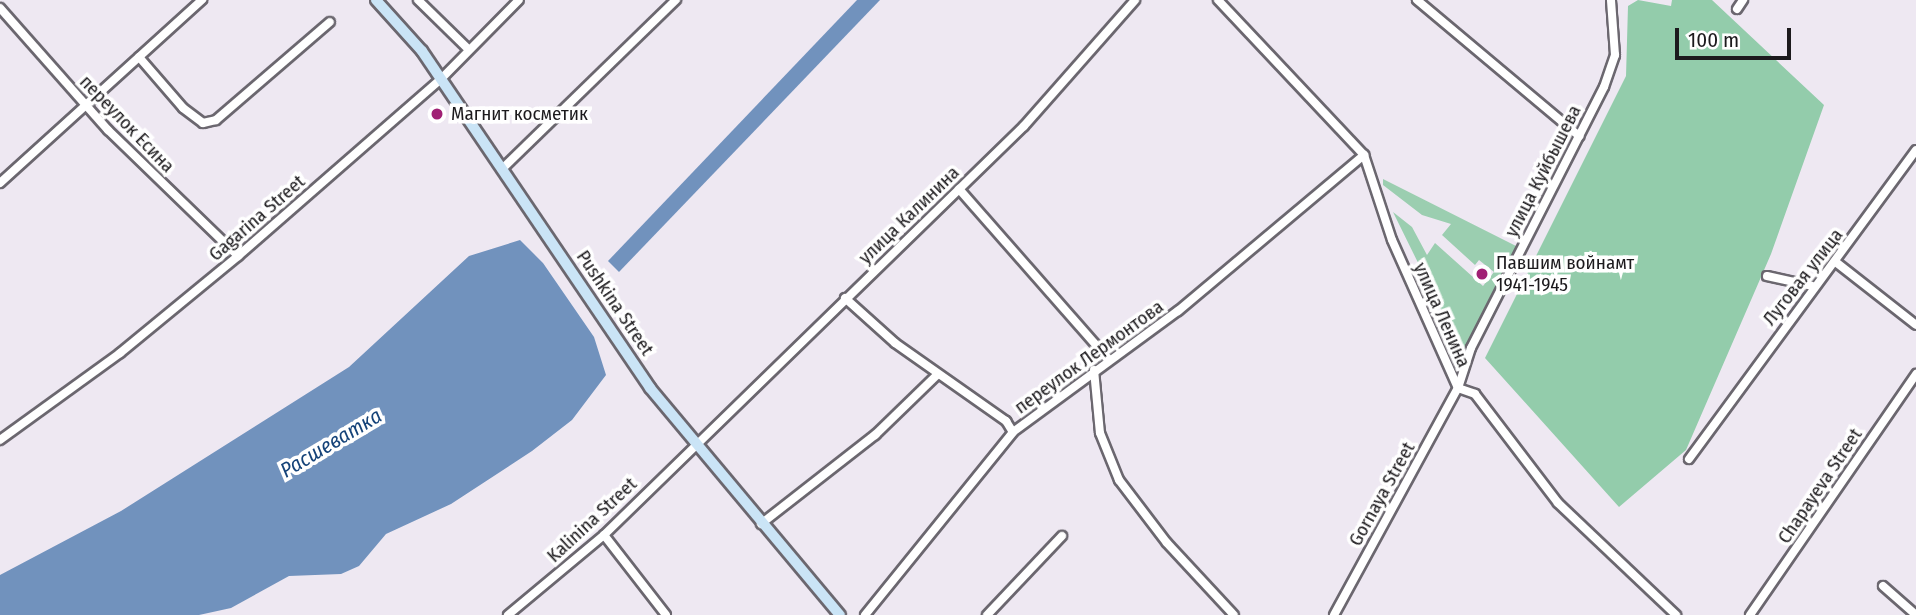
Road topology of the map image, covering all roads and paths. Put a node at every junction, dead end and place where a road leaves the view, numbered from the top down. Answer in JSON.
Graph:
{"nodes":[{"id":1,"x":202,"y":0,"type":"edge"},
{"id":2,"x":376,"y":0,"type":"edge"},
{"id":3,"x":418,"y":0,"type":"edge"},
{"id":4,"x":519,"y":0,"type":"edge"},
{"id":5,"x":676,"y":0,"type":"edge"},
{"id":6,"x":1135,"y":0,"type":"edge"},
{"id":7,"x":1218,"y":0,"type":"edge"},
{"id":8,"x":1418,"y":0,"type":"edge"},
{"id":9,"x":1611,"y":0,"type":"edge"},
{"id":10,"x":1743,"y":0,"type":"edge"},
{"id":11,"x":0,"y":8,"type":"edge"},
{"id":12,"x":1737,"y":9,"type":"dead end"},
{"id":13,"x":330,"y":22,"type":"dead end"},
{"id":14,"x":469,"y":50,"type":"junction"},
{"id":15,"x":139,"y":57,"type":"junction"},
{"id":16,"x":440,"y":80,"type":"junction"},
{"id":17,"x":86,"y":106,"type":"junction"},
{"id":18,"x":1579,"y":136,"type":"junction"},
{"id":19,"x":1916,"y":150,"type":"edge"},
{"id":20,"x":1364,"y":155,"type":"junction"},
{"id":21,"x":504,"y":167,"type":"junction"},
{"id":22,"x":0,"y":183,"type":"edge"},
{"id":23,"x":959,"y":189,"type":"junction"},
{"id":24,"x":238,"y":256,"type":"junction"},
{"id":25,"x":1836,"y":263,"type":"junction"},
{"id":26,"x":1767,"y":276,"type":"dead end"},
{"id":27,"x":1812,"y":286,"type":"junction"},
{"id":28,"x":845,"y":298,"type":"junction"},
{"id":29,"x":1916,"y":326,"type":"edge"},
{"id":30,"x":1109,"y":360,"type":"junction"},
{"id":31,"x":1094,"y":370,"type":"junction"},
{"id":32,"x":1916,"y":374,"type":"edge"},
{"id":33,"x":937,"y":375,"type":"junction"},
{"id":34,"x":1458,"y":388,"type":"junction"},
{"id":35,"x":1013,"y":432,"type":"junction"},
{"id":36,"x":0,"y":440,"type":"edge"},
{"id":37,"x":694,"y":443,"type":"junction"},
{"id":38,"x":1689,"y":459,"type":"dead end"},
{"id":39,"x":761,"y":524,"type":"junction"},
{"id":40,"x":604,"y":536,"type":"junction"},
{"id":41,"x":1062,"y":536,"type":"dead end"},
{"id":42,"x":1884,"y":586,"type":"dead end"},
{"id":43,"x":508,"y":615,"type":"edge"},
{"id":44,"x":666,"y":615,"type":"edge"},
{"id":45,"x":840,"y":615,"type":"edge"},
{"id":46,"x":865,"y":615,"type":"edge"},
{"id":47,"x":986,"y":615,"type":"edge"},
{"id":48,"x":1234,"y":615,"type":"edge"},
{"id":49,"x":1334,"y":615,"type":"edge"},
{"id":50,"x":1676,"y":615,"type":"edge"},
{"id":51,"x":1750,"y":615,"type":"edge"},
{"id":52,"x":1916,"y":615,"type":"edge"}],
"edges":[{"from":1,"to":15,"type":"street"},
{"from":2,"to":16,"type":"main road","name":"Pushkina Street"},
{"from":3,"to":14,"type":"street"},
{"from":4,"to":14,"type":"street","name":"Gagarina Street"},
{"from":5,"to":21,"type":"street"},
{"from":6,"to":23,"type":"street","name":"улица Калинина"},
{"from":7,"to":20,"type":"street","name":"улица Ленина"},
{"from":8,"to":18,"type":"street"},
{"from":9,"to":18,"type":"street","name":"улица Куйбышева"},
{"from":10,"to":12,"type":"street"},
{"from":11,"to":17,"type":"street","name":"переулок Есина"},
{"from":13,"to":15,"type":"street"},
{"from":14,"to":16,"type":"street","name":"Gagarina Street"},
{"from":15,"to":17,"type":"street"},
{"from":16,"to":21,"type":"main road","name":"Pushkina Street"},
{"from":16,"to":24,"type":"street","name":"Gagarina Street"},
{"from":17,"to":22,"type":"street"},
{"from":17,"to":24,"type":"street","name":"переулок Есина"},
{"from":18,"to":34,"type":"street","name":"улица Куйбышева"},
{"from":19,"to":25,"type":"street","name":"Луговая улица"},
{"from":20,"to":30,"type":"street","name":"переулок Лермонтова"},
{"from":20,"to":34,"type":"street","name":"улица Ленина"},
{"from":21,"to":37,"type":"main road","name":"Pushkina Street"},
{"from":23,"to":28,"type":"street","name":"улица Калинина"},
{"from":23,"to":30,"type":"street"},
{"from":24,"to":36,"type":"street","name":"Gagarina Street"},
{"from":25,"to":27,"type":"street","name":"Луговая улица"},
{"from":25,"to":29,"type":"street"},
{"from":26,"to":27,"type":"street"},
{"from":27,"to":38,"type":"street","name":"Луговая улица"},
{"from":28,"to":33,"type":"street"},
{"from":28,"to":37,"type":"street","name":"улица Калинина"},
{"from":30,"to":31,"type":"street","name":"переулок Лермонтова"},
{"from":31,"to":35,"type":"street","name":"переулок Лермонтова"},
{"from":31,"to":48,"type":"street"},
{"from":32,"to":51,"type":"street","name":"Chapayeva Street"},
{"from":33,"to":35,"type":"street"},
{"from":33,"to":39,"type":"street"},
{"from":34,"to":49,"type":"street","name":"Gornaya Street"},
{"from":34,"to":50,"type":"street","name":"улица Ленина"},
{"from":35,"to":46,"type":"street","name":"переулок Лермонтова"},
{"from":37,"to":39,"type":"main road","name":"Pushkina Street"},
{"from":37,"to":40,"type":"street","name":"Kalinina Street"},
{"from":39,"to":45,"type":"main road","name":"Pushkina Street"},
{"from":40,"to":43,"type":"street","name":"Kalinina Street"},
{"from":40,"to":44,"type":"street"},
{"from":41,"to":47,"type":"street"},
{"from":42,"to":52,"type":"street"}]}
